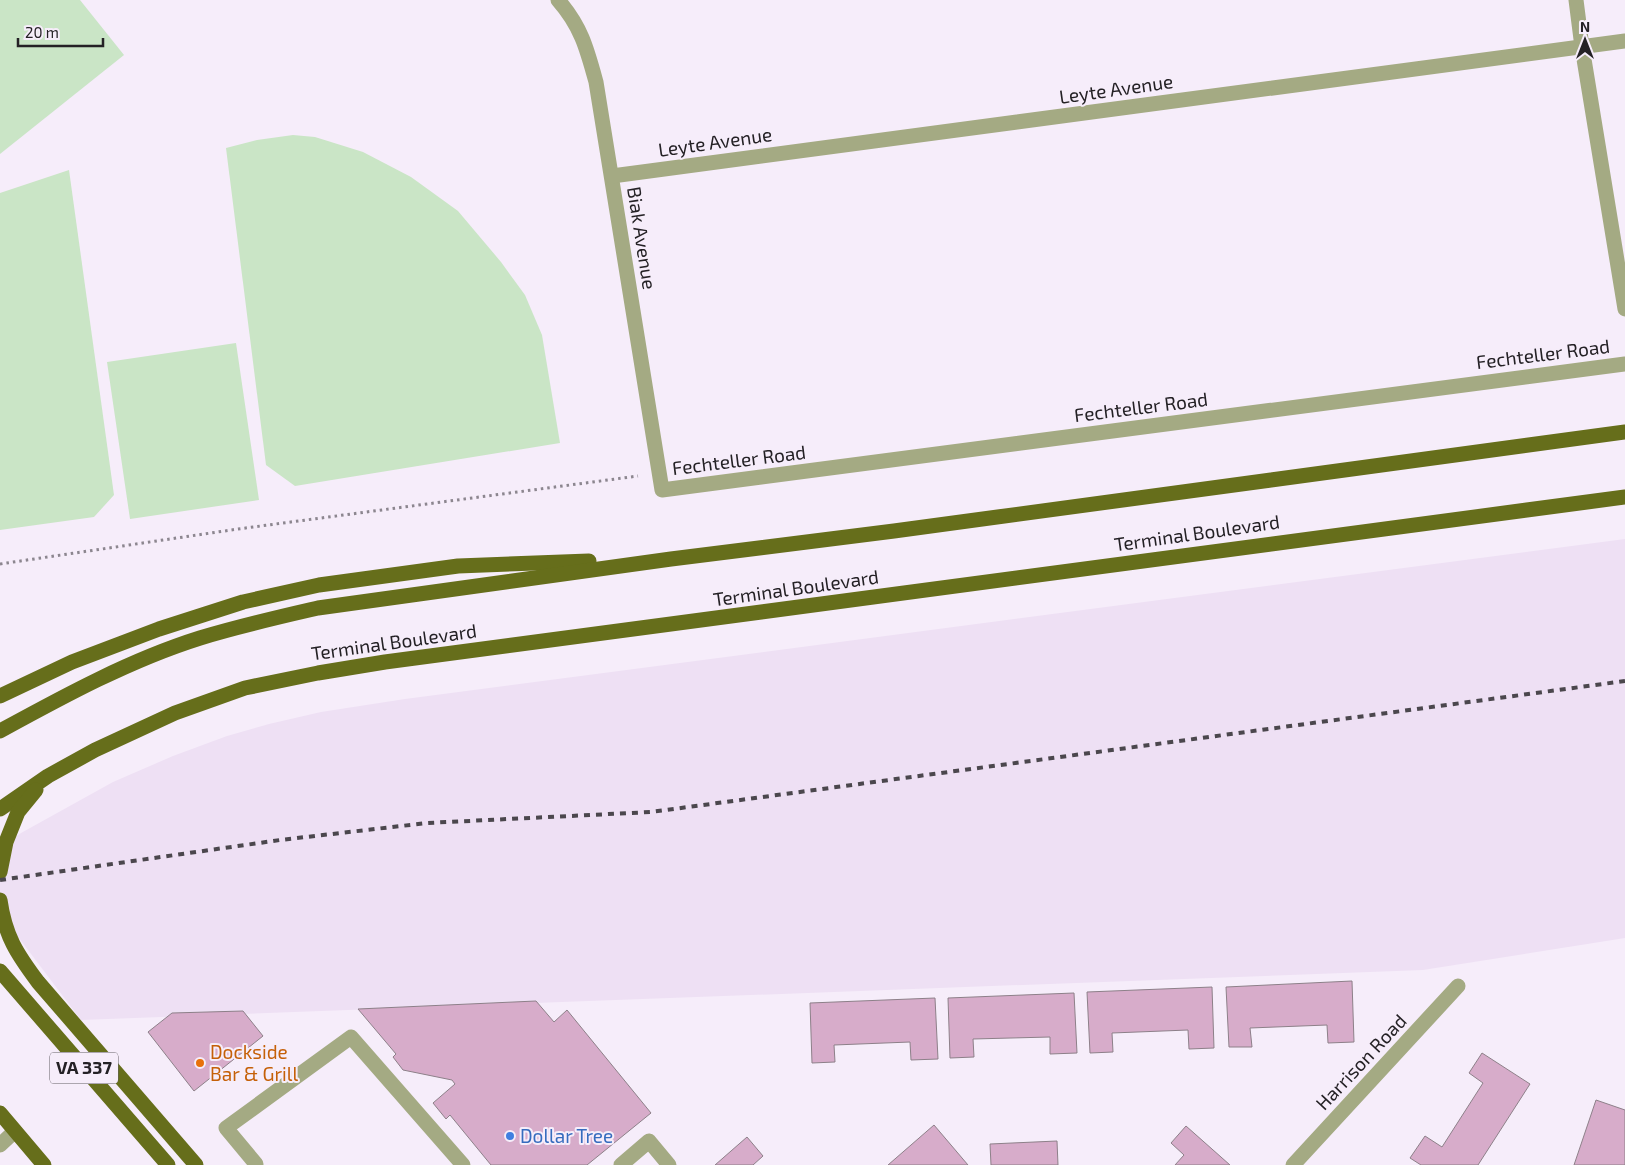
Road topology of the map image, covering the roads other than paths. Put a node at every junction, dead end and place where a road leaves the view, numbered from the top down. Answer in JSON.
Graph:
{"nodes":[{"id":1,"x":1576,"y":0,"type":"edge"},
{"id":2,"x":561,"y":1,"type":"edge"},
{"id":3,"x":1625,"y":41,"type":"edge"},
{"id":4,"x":1582,"y":47,"type":"junction"},
{"id":5,"x":612,"y":176,"type":"junction"},
{"id":6,"x":1625,"y":309,"type":"edge"},
{"id":7,"x":1625,"y":364,"type":"edge"},
{"id":8,"x":1625,"y":432,"type":"edge"},
{"id":9,"x":662,"y":490,"type":"joint"},
{"id":10,"x":1625,"y":497,"type":"edge"},
{"id":11,"x":671,"y":559,"type":"junction"},
{"id":12,"x":0,"y":696,"type":"edge"},
{"id":13,"x":0,"y":731,"type":"edge"},
{"id":14,"x":48,"y":776,"type":"junction"},
{"id":15,"x":0,"y":810,"type":"edge"},
{"id":16,"x":0,"y":872,"type":"edge"},
{"id":17,"x":0,"y":900,"type":"edge"},
{"id":18,"x":0,"y":971,"type":"edge"},
{"id":19,"x":1458,"y":986,"type":"dead end"},
{"id":20,"x":0,"y":1113,"type":"edge"},
{"id":21,"x":16,"y":1131,"type":"junction"},
{"id":22,"x":0,"y":1145,"type":"edge"},
{"id":23,"x":44,"y":1165,"type":"edge"},
{"id":24,"x":168,"y":1165,"type":"edge"},
{"id":25,"x":196,"y":1165,"type":"edge"},
{"id":26,"x":256,"y":1165,"type":"edge"},
{"id":27,"x":463,"y":1165,"type":"edge"},
{"id":28,"x":621,"y":1165,"type":"edge"},
{"id":29,"x":669,"y":1165,"type":"edge"},
{"id":30,"x":1293,"y":1165,"type":"edge"}],
"edges":[{"from":1,"to":4,"type":"street"},
{"from":2,"to":5,"type":"street","name":"Biak Avenue"},
{"from":3,"to":4,"type":"street","name":"Leyte Avenue"},
{"from":4,"to":5,"type":"street","name":"Leyte Avenue"},
{"from":4,"to":6,"type":"street"},
{"from":5,"to":9,"type":"street","name":"Biak Avenue"},
{"from":7,"to":9,"type":"street","name":"Fechteller Road"},
{"from":8,"to":11,"type":"main road"},
{"from":10,"to":14,"type":"main road","name":"Terminal Boulevard"},
{"from":11,"to":12,"type":"main road"},
{"from":11,"to":13,"type":"main road"},
{"from":14,"to":15,"type":"main road","name":"Terminal Boulevard"},
{"from":14,"to":16,"type":"main road"},
{"from":17,"to":25,"type":"main road"},
{"from":18,"to":24,"type":"main road","number":"VA 337"},
{"from":19,"to":30,"type":"street","name":"Harrison Road"},
{"from":20,"to":21,"type":"main road"},
{"from":21,"to":22,"type":"street"},
{"from":21,"to":23,"type":"main road"},
{"from":26,"to":27,"type":"street"},
{"from":28,"to":29,"type":"street"}]}
